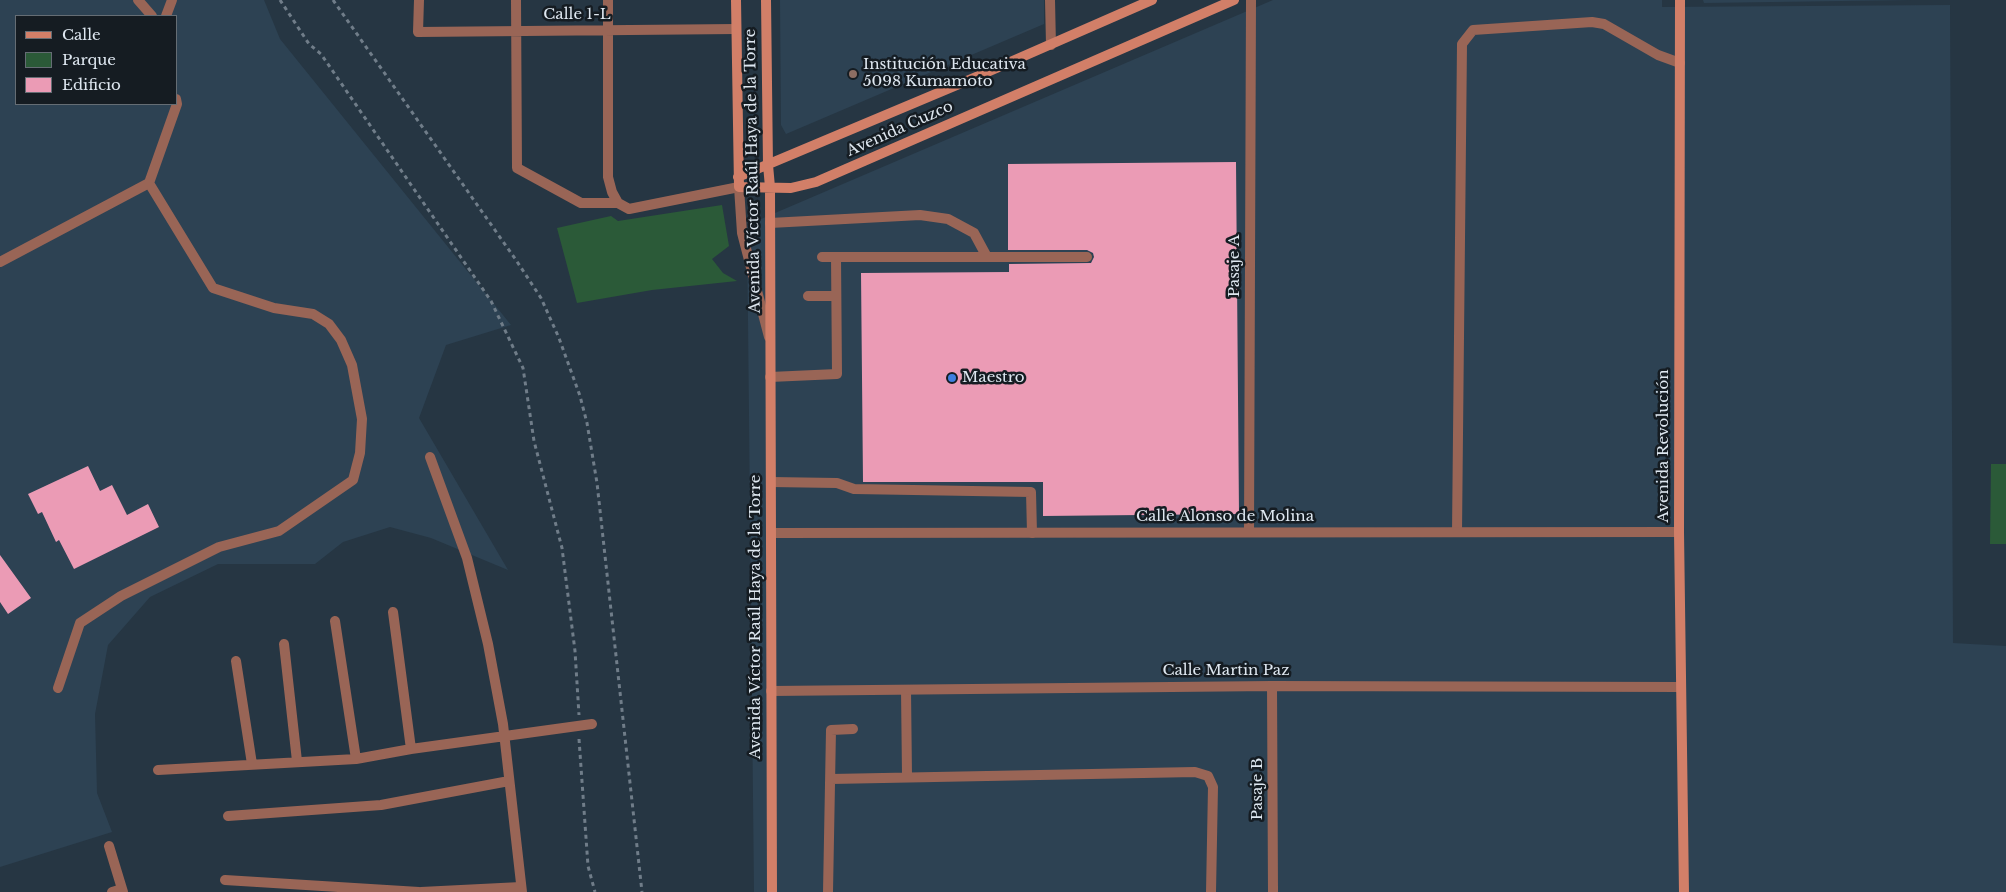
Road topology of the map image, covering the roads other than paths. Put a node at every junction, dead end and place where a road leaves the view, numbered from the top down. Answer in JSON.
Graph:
{"nodes":[{"id":1,"x":138,"y":0,"type":"edge"},
{"id":2,"x":172,"y":0,"type":"edge"},
{"id":3,"x":419,"y":0,"type":"edge"},
{"id":4,"x":516,"y":0,"type":"edge"},
{"id":5,"x":608,"y":0,"type":"edge"},
{"id":6,"x":736,"y":0,"type":"edge"},
{"id":7,"x":766,"y":0,"type":"edge"},
{"id":8,"x":1050,"y":0,"type":"edge"},
{"id":9,"x":1152,"y":0,"type":"edge"},
{"id":10,"x":1234,"y":0,"type":"edge"},
{"id":11,"x":1251,"y":0,"type":"edge"},
{"id":12,"x":1680,"y":0,"type":"edge"},
{"id":13,"x":151,"y":15,"type":"edge"},
{"id":14,"x":166,"y":15,"type":"edge"},
{"id":15,"x":608,"y":29,"type":"junction"},
{"id":16,"x":736,"y":29,"type":"junction"},
{"id":17,"x":516,"y":30,"type":"junction"},
{"id":18,"x":1051,"y":45,"type":"junction"},
{"id":19,"x":1680,"y":63,"type":"junction"},
{"id":20,"x":177,"y":105,"type":"edge"},
{"id":21,"x":768,"y":165,"type":"junction"},
{"id":22,"x":738,"y":182,"type":"junction"},
{"id":23,"x":149,"y":183,"type":"junction"},
{"id":24,"x":770,"y":187,"type":"junction"},
{"id":25,"x":618,"y":203,"type":"junction"},
{"id":26,"x":770,"y":223,"type":"junction"},
{"id":27,"x":822,"y":257,"type":"dead end"},
{"id":28,"x":836,"y":257,"type":"junction"},
{"id":29,"x":987,"y":257,"type":"junction"},
{"id":30,"x":1087,"y":257,"type":"dead end"},
{"id":31,"x":0,"y":262,"type":"edge"},
{"id":32,"x":808,"y":296,"type":"dead end"},
{"id":33,"x":836,"y":296,"type":"junction"},
{"id":34,"x":770,"y":342,"type":"junction"},
{"id":35,"x":770,"y":377,"type":"junction"},
{"id":36,"x":430,"y":458,"type":"dead end"},
{"id":37,"x":771,"y":482,"type":"junction"},
{"id":38,"x":1032,"y":532,"type":"junction"},
{"id":39,"x":1249,"y":532,"type":"junction"},
{"id":40,"x":1457,"y":532,"type":"junction"},
{"id":41,"x":1679,"y":532,"type":"junction"},
{"id":42,"x":771,"y":533,"type":"junction"},
{"id":43,"x":393,"y":612,"type":"dead end"},
{"id":44,"x":335,"y":620,"type":"dead end"},
{"id":45,"x":284,"y":644,"type":"dead end"},
{"id":46,"x":236,"y":662,"type":"dead end"},
{"id":47,"x":1272,"y":686,"type":"junction"},
{"id":48,"x":1681,"y":687,"type":"junction"},
{"id":49,"x":58,"y":688,"type":"dead end"},
{"id":50,"x":906,"y":690,"type":"junction"},
{"id":51,"x":771,"y":691,"type":"junction"},
{"id":52,"x":592,"y":724,"type":"dead end"},
{"id":53,"x":853,"y":729,"type":"dead end"},
{"id":54,"x":504,"y":736,"type":"junction"},
{"id":55,"x":411,"y":748,"type":"junction"},
{"id":56,"x":356,"y":759,"type":"junction"},
{"id":57,"x":297,"y":761,"type":"junction"},
{"id":58,"x":252,"y":764,"type":"junction"},
{"id":59,"x":158,"y":770,"type":"dead end"},
{"id":60,"x":907,"y":776,"type":"junction"},
{"id":61,"x":831,"y":778,"type":"junction"},
{"id":62,"x":509,"y":781,"type":"junction"},
{"id":63,"x":228,"y":816,"type":"dead end"},
{"id":64,"x":109,"y":846,"type":"dead end"},
{"id":65,"x":225,"y":880,"type":"dead end"},
{"id":66,"x":521,"y":889,"type":"edge"},
{"id":67,"x":119,"y":891,"type":"edge"},
{"id":68,"x":420,"y":892,"type":"edge"},
{"id":69,"x":772,"y":892,"type":"edge"},
{"id":70,"x":828,"y":892,"type":"edge"},
{"id":71,"x":1211,"y":892,"type":"edge"},
{"id":72,"x":1273,"y":892,"type":"edge"},
{"id":73,"x":1684,"y":892,"type":"edge"}],
"edges":[{"from":1,"to":13,"type":"street"},
{"from":2,"to":14,"type":"street"},
{"from":3,"to":17,"type":"street","name":"Calle 1-L"},
{"from":4,"to":17,"type":"street"},
{"from":5,"to":15,"type":"street"},
{"from":6,"to":16,"type":"street","name":"Avenida Víctor Raúl Haya de la Torre"},
{"from":7,"to":21,"type":"street","name":"Avenida Víctor Raúl Haya de la Torre"},
{"from":8,"to":18,"type":"street"},
{"from":9,"to":18,"type":"street","name":"Avenida Cuzco"},
{"from":10,"to":24,"type":"street","name":"Avenida Cuzco"},
{"from":11,"to":39,"type":"street","name":"Pasaje A"},
{"from":12,"to":19,"type":"street","name":"Avenida Revolución"},
{"from":15,"to":16,"type":"street","name":"Calle 1-L"},
{"from":15,"to":17,"type":"street","name":"Calle 1-L"},
{"from":15,"to":25,"type":"street"},
{"from":16,"to":22,"type":"street","name":"Avenida Víctor Raúl Haya de la Torre"},
{"from":17,"to":25,"type":"street"},
{"from":18,"to":21,"type":"street","name":"Avenida Cuzco"},
{"from":19,"to":40,"type":"street"},
{"from":19,"to":41,"type":"street","name":"Avenida Revolución"},
{"from":20,"to":23,"type":"street"},
{"from":21,"to":22,"type":"street","name":"Avenida Cuzco"},
{"from":21,"to":24,"type":"street","name":"Avenida Víctor Raúl Haya de la Torre"},
{"from":22,"to":24,"type":"street","name":"Avenida Cuzco"},
{"from":22,"to":25,"type":"street"},
{"from":22,"to":34,"type":"street","name":"Avenida Víctor Raúl Haya de la Torre"},
{"from":23,"to":31,"type":"street"},
{"from":23,"to":49,"type":"street"},
{"from":24,"to":26,"type":"street","name":"Avenida Víctor Raúl Haya de la Torre"},
{"from":26,"to":29,"type":"street"},
{"from":26,"to":34,"type":"street","name":"Avenida Víctor Raúl Haya de la Torre"},
{"from":27,"to":28,"type":"street"},
{"from":28,"to":29,"type":"street"},
{"from":28,"to":33,"type":"street"},
{"from":29,"to":30,"type":"street"},
{"from":32,"to":33,"type":"street"},
{"from":33,"to":35,"type":"street"},
{"from":34,"to":35,"type":"street","name":"Avenida Víctor Raúl Haya de la Torre"},
{"from":35,"to":37,"type":"street","name":"Avenida Víctor Raúl Haya de la Torre"},
{"from":36,"to":54,"type":"street"},
{"from":37,"to":38,"type":"street"},
{"from":37,"to":42,"type":"street","name":"Avenida Víctor Raúl Haya de la Torre"},
{"from":38,"to":39,"type":"street","name":"Calle Alonso de Molina"},
{"from":38,"to":42,"type":"street","name":"Calle Alonso de Molina"},
{"from":39,"to":40,"type":"street","name":"Calle Alonso de Molina"},
{"from":40,"to":41,"type":"street","name":"Calle Alonso de Molina"},
{"from":41,"to":48,"type":"street","name":"Avenida Revolución"},
{"from":42,"to":51,"type":"street","name":"Avenida Víctor Raúl Haya de la Torre"},
{"from":43,"to":55,"type":"street"},
{"from":44,"to":56,"type":"street"},
{"from":45,"to":57,"type":"street"},
{"from":46,"to":58,"type":"street"},
{"from":47,"to":48,"type":"street","name":"Calle Martin Paz"},
{"from":47,"to":50,"type":"street","name":"Calle Martin Paz"},
{"from":47,"to":72,"type":"street","name":"Pasaje B"},
{"from":48,"to":73,"type":"street","name":"Avenida Revolución"},
{"from":50,"to":51,"type":"street","name":"Calle Martin Paz"},
{"from":50,"to":60,"type":"street"},
{"from":51,"to":69,"type":"street","name":"Avenida Víctor Raúl Haya de la Torre"},
{"from":52,"to":54,"type":"street"},
{"from":53,"to":61,"type":"street"},
{"from":54,"to":55,"type":"street"},
{"from":54,"to":62,"type":"street"},
{"from":55,"to":56,"type":"street"},
{"from":56,"to":57,"type":"street"},
{"from":57,"to":58,"type":"street"},
{"from":58,"to":59,"type":"street"},
{"from":60,"to":61,"type":"street"},
{"from":60,"to":71,"type":"street"},
{"from":61,"to":70,"type":"street"},
{"from":62,"to":63,"type":"street"},
{"from":62,"to":66,"type":"street"},
{"from":64,"to":67,"type":"street"},
{"from":65,"to":68,"type":"street"},
{"from":66,"to":68,"type":"street"}]}
